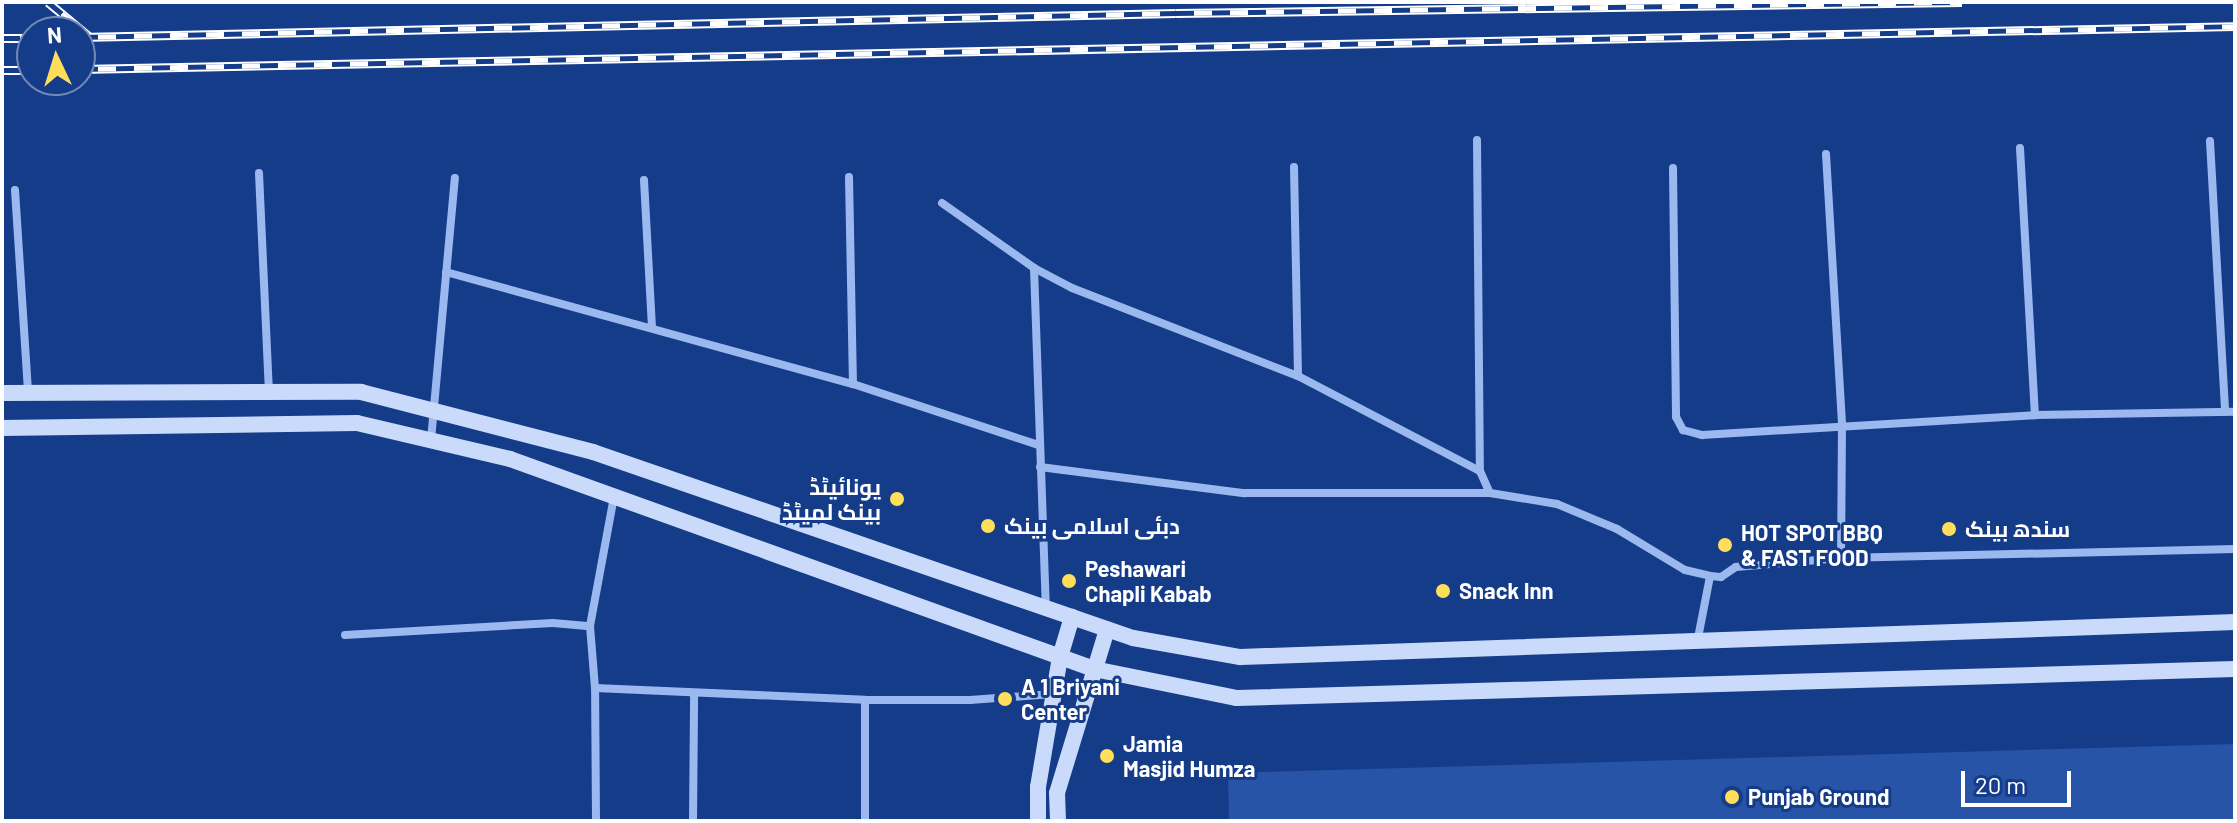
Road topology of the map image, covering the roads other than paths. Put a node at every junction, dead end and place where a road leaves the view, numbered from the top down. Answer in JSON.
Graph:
{"nodes":[{"id":1,"x":1477,"y":140,"type":"dead end"},
{"id":2,"x":2210,"y":141,"type":"dead end"},
{"id":3,"x":2020,"y":148,"type":"dead end"},
{"id":4,"x":1826,"y":154,"type":"dead end"},
{"id":5,"x":1294,"y":167,"type":"dead end"},
{"id":6,"x":1673,"y":168,"type":"dead end"},
{"id":7,"x":259,"y":173,"type":"dead end"},
{"id":8,"x":849,"y":177,"type":"dead end"},
{"id":9,"x":455,"y":178,"type":"dead end"},
{"id":10,"x":644,"y":180,"type":"dead end"},
{"id":11,"x":15,"y":190,"type":"dead end"},
{"id":12,"x":942,"y":203,"type":"dead end"},
{"id":13,"x":1034,"y":268,"type":"junction"},
{"id":14,"x":446,"y":272,"type":"junction"},
{"id":15,"x":652,"y":328,"type":"junction"},
{"id":16,"x":1298,"y":376,"type":"junction"},
{"id":17,"x":853,"y":384,"type":"junction"},
{"id":18,"x":270,"y":392,"type":"junction"},
{"id":19,"x":2,"y":393,"type":"edge"},
{"id":20,"x":28,"y":393,"type":"junction"},
{"id":21,"x":434,"y":410,"type":"junction"},
{"id":22,"x":2230,"y":412,"type":"edge"},
{"id":23,"x":2035,"y":415,"type":"junction"},
{"id":24,"x":1842,"y":424,"type":"junction"},
{"id":25,"x":2,"y":428,"type":"edge"},
{"id":26,"x":431,"y":441,"type":"junction"},
{"id":27,"x":1038,"y":445,"type":"junction"},
{"id":28,"x":1040,"y":467,"type":"junction"},
{"id":29,"x":1480,"y":471,"type":"junction"},
{"id":30,"x":1490,"y":493,"type":"junction"},
{"id":31,"x":614,"y":497,"type":"junction"},
{"id":32,"x":2235,"y":549,"type":"edge"},
{"id":33,"x":1841,"y":558,"type":"junction"},
{"id":34,"x":1710,"y":576,"type":"junction"},
{"id":35,"x":1046,"y":607,"type":"junction"},
{"id":36,"x":1072,"y":617,"type":"junction"},
{"id":37,"x":2235,"y":622,"type":"edge"},
{"id":38,"x":590,"y":626,"type":"junction"},
{"id":39,"x":1107,"y":629,"type":"junction"},
{"id":40,"x":345,"y":635,"type":"dead end"},
{"id":41,"x":1698,"y":638,"type":"junction"},
{"id":42,"x":1060,"y":657,"type":"junction"},
{"id":43,"x":1094,"y":669,"type":"junction"},
{"id":44,"x":2235,"y":669,"type":"edge"},
{"id":45,"x":595,"y":688,"type":"junction"},
{"id":46,"x":694,"y":694,"type":"junction"},
{"id":47,"x":1053,"y":694,"type":"junction"},
{"id":48,"x":865,"y":700,"type":"junction"},
{"id":49,"x":596,"y":821,"type":"edge"},
{"id":50,"x":693,"y":821,"type":"edge"},
{"id":51,"x":865,"y":821,"type":"edge"},
{"id":52,"x":1038,"y":821,"type":"edge"},
{"id":53,"x":1058,"y":821,"type":"edge"}],
"edges":[{"from":1,"to":29,"type":"street"},
{"from":2,"to":22,"type":"street"},
{"from":3,"to":23,"type":"street"},
{"from":4,"to":24,"type":"street"},
{"from":5,"to":16,"type":"street"},
{"from":6,"to":24,"type":"street"},
{"from":7,"to":18,"type":"street"},
{"from":8,"to":17,"type":"street"},
{"from":9,"to":14,"type":"street"},
{"from":10,"to":15,"type":"street"},
{"from":11,"to":20,"type":"street"},
{"from":12,"to":13,"type":"street"},
{"from":13,"to":16,"type":"street"},
{"from":13,"to":27,"type":"street"},
{"from":14,"to":15,"type":"street"},
{"from":14,"to":21,"type":"street"},
{"from":15,"to":17,"type":"street"},
{"from":16,"to":29,"type":"street"},
{"from":17,"to":27,"type":"street"},
{"from":18,"to":20,"type":"street"},
{"from":18,"to":21,"type":"street"},
{"from":19,"to":20,"type":"street"},
{"from":21,"to":26,"type":"street"},
{"from":21,"to":35,"type":"street"},
{"from":22,"to":23,"type":"street"},
{"from":23,"to":24,"type":"street"},
{"from":24,"to":33,"type":"street"},
{"from":25,"to":26,"type":"street"},
{"from":26,"to":31,"type":"street"},
{"from":27,"to":28,"type":"street"},
{"from":28,"to":30,"type":"street"},
{"from":28,"to":35,"type":"street"},
{"from":29,"to":30,"type":"street"},
{"from":30,"to":34,"type":"street"},
{"from":31,"to":38,"type":"street"},
{"from":31,"to":42,"type":"street"},
{"from":32,"to":33,"type":"street"},
{"from":33,"to":34,"type":"street"},
{"from":34,"to":41,"type":"street"},
{"from":35,"to":36,"type":"street"},
{"from":36,"to":39,"type":"street"},
{"from":36,"to":42,"type":"street"},
{"from":37,"to":41,"type":"street"},
{"from":38,"to":40,"type":"street"},
{"from":38,"to":45,"type":"street"},
{"from":39,"to":41,"type":"street"},
{"from":39,"to":43,"type":"street"},
{"from":42,"to":43,"type":"street"},
{"from":42,"to":47,"type":"street"},
{"from":43,"to":44,"type":"street"},
{"from":43,"to":53,"type":"street"},
{"from":45,"to":46,"type":"street"},
{"from":45,"to":49,"type":"street"},
{"from":46,"to":48,"type":"street"},
{"from":46,"to":50,"type":"street"},
{"from":47,"to":48,"type":"street"},
{"from":47,"to":52,"type":"street"},
{"from":48,"to":51,"type":"street"}]}
